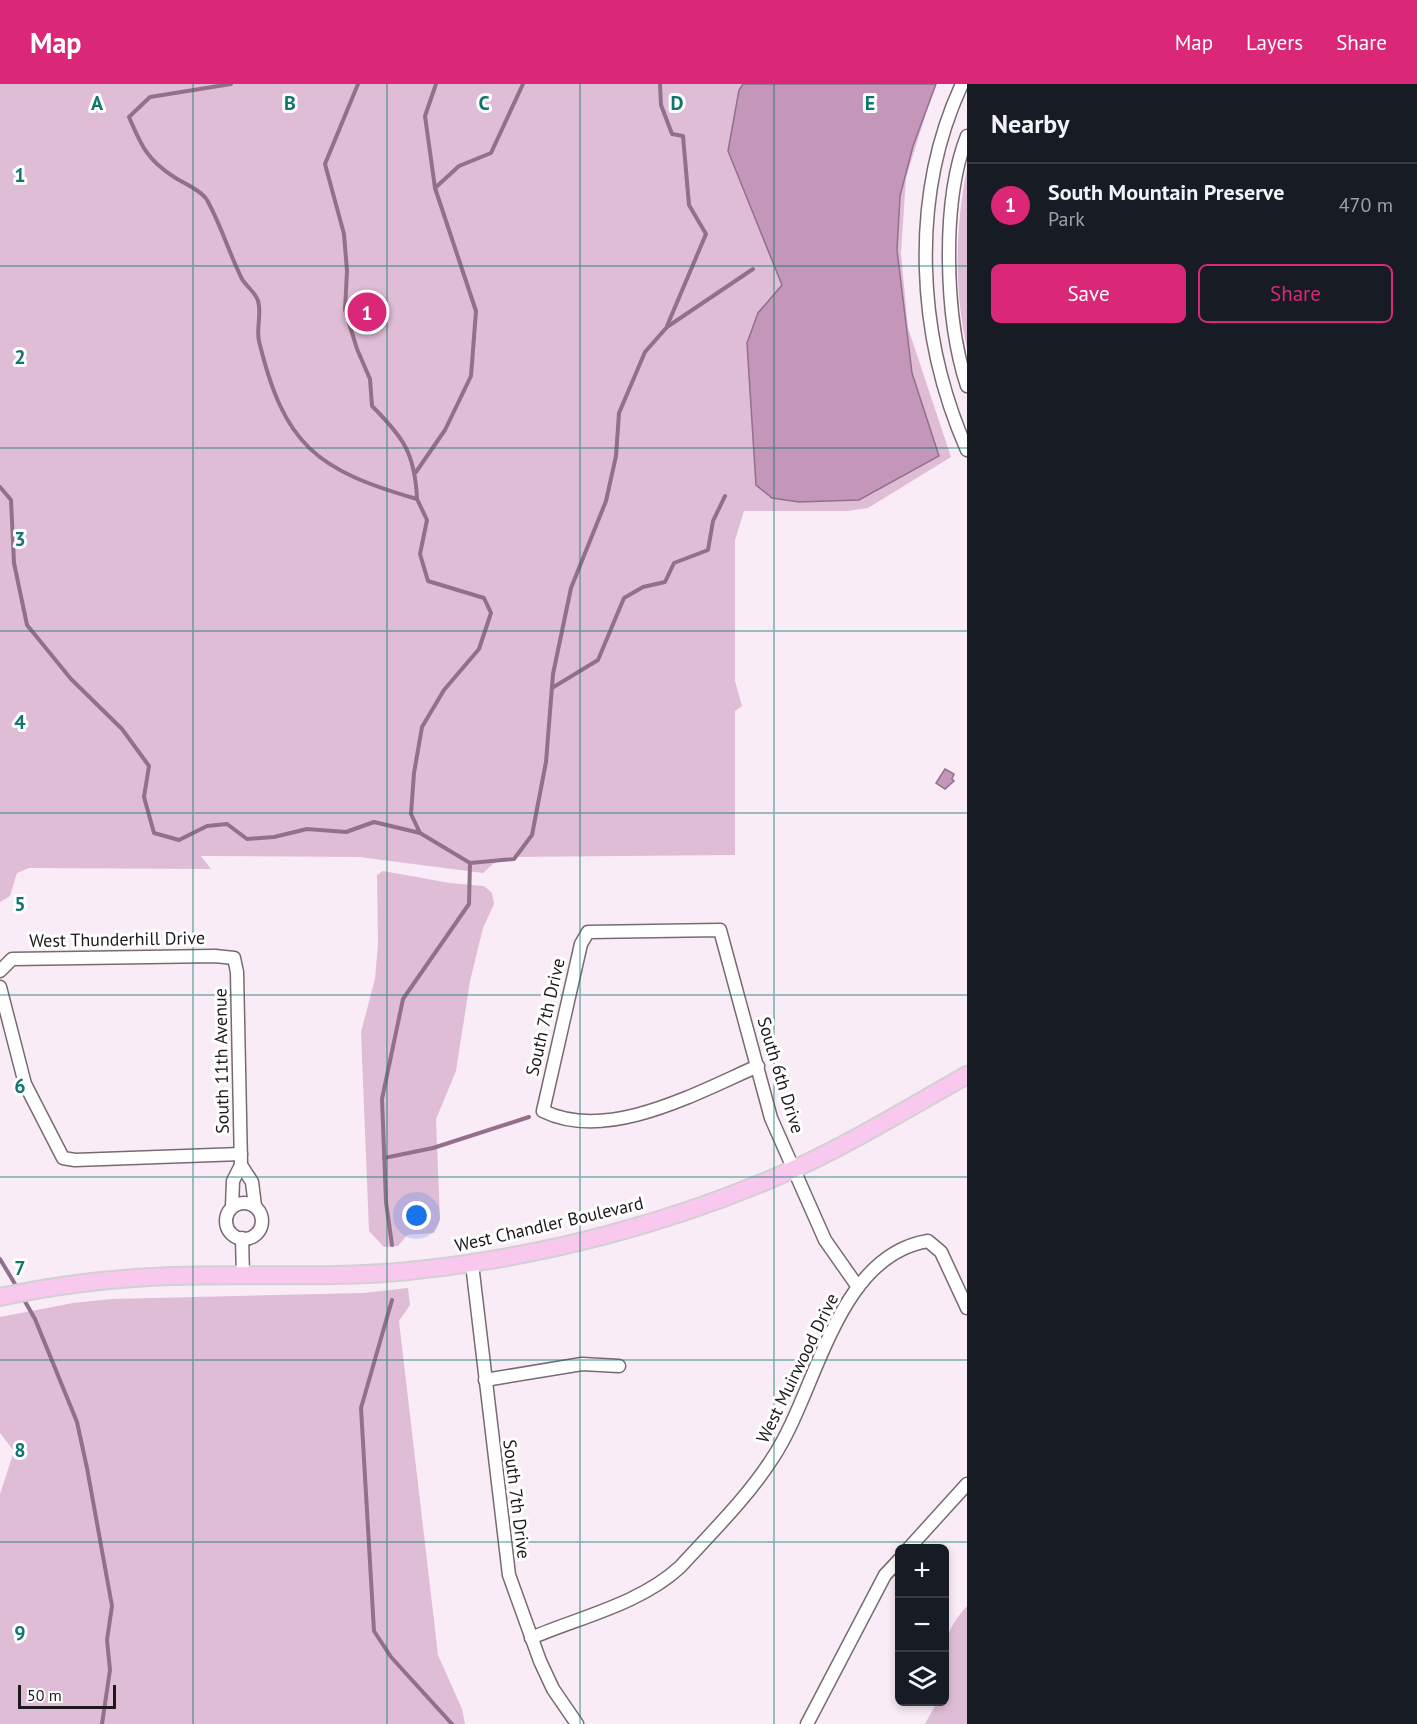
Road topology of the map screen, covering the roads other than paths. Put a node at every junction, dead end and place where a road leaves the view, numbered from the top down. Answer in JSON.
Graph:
{"nodes":[{"id":1,"x":962,"y":84,"type":"edge"},
{"id":2,"x":966,"y":138,"type":"edge"},
{"id":3,"x":967,"y":386,"type":"edge"},
{"id":4,"x":967,"y":450,"type":"edge"},
{"id":5,"x":588,"y":932,"type":"joint"},
{"id":6,"x":234,"y":958,"type":"joint"},
{"id":7,"x":1,"y":969,"type":"edge"},
{"id":8,"x":0,"y":987,"type":"edge"},
{"id":9,"x":758,"y":1066,"type":"junction"},
{"id":10,"x":967,"y":1075,"type":"edge"},
{"id":11,"x":241,"y":1159,"type":"junction"},
{"id":12,"x":794,"y":1169,"type":"junction"},
{"id":13,"x":255,"y":1206,"type":"junction"},
{"id":14,"x":232,"y":1207,"type":"junction"},
{"id":15,"x":242,"y":1238,"type":"junction"},
{"id":16,"x":471,"y":1264,"type":"junction"},
{"id":17,"x":243,"y":1276,"type":"junction"},
{"id":18,"x":858,"y":1287,"type":"junction"},
{"id":19,"x":0,"y":1297,"type":"edge"},
{"id":20,"x":967,"y":1308,"type":"edge"},
{"id":21,"x":619,"y":1366,"type":"dead end"},
{"id":22,"x":485,"y":1380,"type":"junction"},
{"id":23,"x":967,"y":1484,"type":"edge"},
{"id":24,"x":913,"y":1544,"type":"edge"},
{"id":25,"x":895,"y":1564,"type":"edge"},
{"id":26,"x":531,"y":1638,"type":"junction"},
{"id":27,"x":578,"y":1724,"type":"edge"},
{"id":28,"x":807,"y":1724,"type":"edge"}],
"edges":[{"from":1,"to":4,"type":"street"},
{"from":2,"to":3,"type":"street"},
{"from":5,"to":9,"type":"street","name":"South 6th Drive"},
{"from":5,"to":9,"type":"street","name":"South 7th Drive"},
{"from":6,"to":7,"type":"street","name":"West Thunderhill Drive"},
{"from":6,"to":11,"type":"street","name":"South 11th Avenue"},
{"from":8,"to":11,"type":"street"},
{"from":9,"to":12,"type":"street","name":"South 6th Drive"},
{"from":10,"to":12,"type":"main road","name":"West Chandler Boulevard"},
{"from":11,"to":13,"type":"street","name":"South 11th Avenue"},
{"from":11,"to":14,"type":"street","name":"South 11th Avenue"},
{"from":12,"to":16,"type":"main road","name":"West Chandler Boulevard"},
{"from":12,"to":18,"type":"street","name":"South 6th Drive"},
{"from":13,"to":14,"type":"street"},
{"from":13,"to":15,"type":"street","name":"South 11th Avenue"},
{"from":14,"to":15,"type":"street","name":"South 11th Avenue"},
{"from":15,"to":17,"type":"street"},
{"from":16,"to":17,"type":"main road","name":"West Chandler Boulevard"},
{"from":16,"to":22,"type":"street","name":"South 7th Drive"},
{"from":17,"to":19,"type":"main road","name":"West Chandler Boulevard"},
{"from":18,"to":20,"type":"street","name":"West Muirwood Drive"},
{"from":18,"to":26,"type":"street","name":"West Muirwood Drive"},
{"from":21,"to":22,"type":"street"},
{"from":22,"to":26,"type":"street","name":"South 7th Drive"},
{"from":23,"to":24,"type":"street"},
{"from":25,"to":28,"type":"street"},
{"from":26,"to":27,"type":"street","name":"South 7th Drive"}]}
